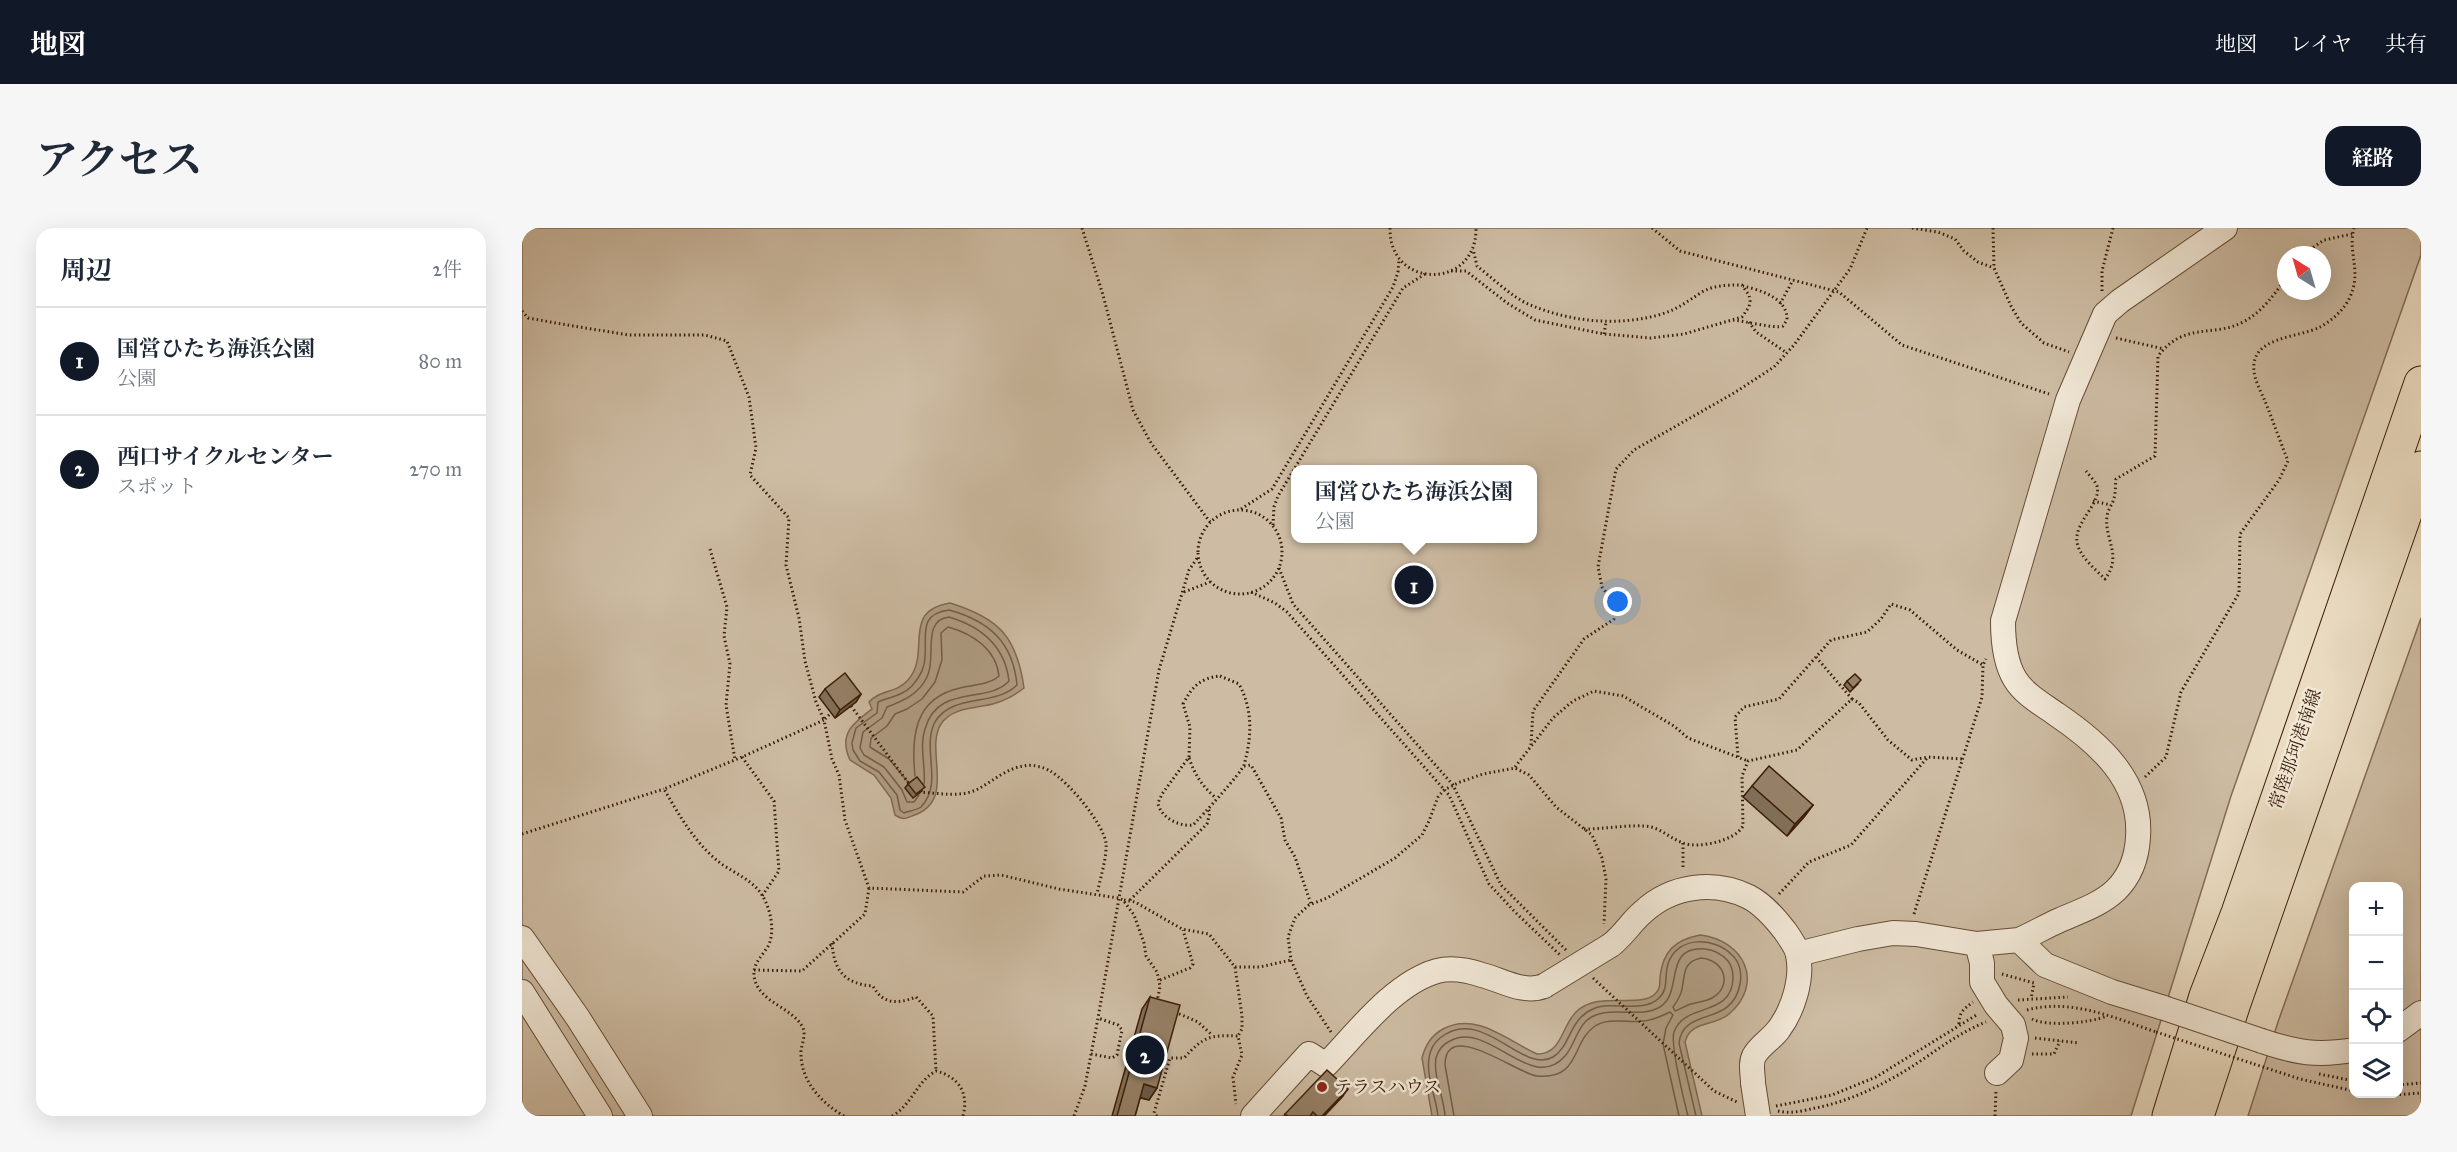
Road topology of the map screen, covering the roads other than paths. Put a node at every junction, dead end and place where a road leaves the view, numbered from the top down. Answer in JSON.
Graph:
{"nodes":[{"id":1,"x":2225,"y":228,"type":"edge"},
{"id":2,"x":2421,"y":383,"type":"edge"},
{"id":3,"x":2421,"y":468,"type":"edge"},
{"id":4,"x":2019,"y":940,"type":"junction"},
{"id":5,"x":523,"y":941,"type":"edge"},
{"id":6,"x":1977,"y":944,"type":"junction"},
{"id":7,"x":1798,"y":954,"type":"junction"},
{"id":8,"x":522,"y":992,"type":"edge"},
{"id":9,"x":2421,"y":1013,"type":"edge"},
{"id":10,"x":2403,"y":1026,"type":"edge"},
{"id":11,"x":2349,"y":1051,"type":"edge"},
{"id":12,"x":2004,"y":1066,"type":"road end"},
{"id":13,"x":1246,"y":1114,"type":"edge"},
{"id":14,"x":600,"y":1116,"type":"edge"},
{"id":15,"x":640,"y":1116,"type":"edge"},
{"id":16,"x":1758,"y":1116,"type":"edge"},
{"id":17,"x":2169,"y":1116,"type":"edge"},
{"id":18,"x":2198,"y":1116,"type":"edge"}],
"edges":[{"from":1,"to":4,"type":"street"},
{"from":2,"to":17,"type":"highway","name":"常陸那珂港南線"},
{"from":3,"to":18,"type":"highway","name":"常陸那珂港南線"},
{"from":4,"to":6,"type":"street"},
{"from":4,"to":11,"type":"street","bridge":true},
{"from":5,"to":15,"type":"street"},
{"from":6,"to":7,"type":"street"},
{"from":6,"to":12,"type":"street"},
{"from":7,"to":13,"type":"street","bridge":true},
{"from":7,"to":16,"type":"street","bridge":true},
{"from":8,"to":14,"type":"street"},
{"from":9,"to":10,"type":"street"}]}
